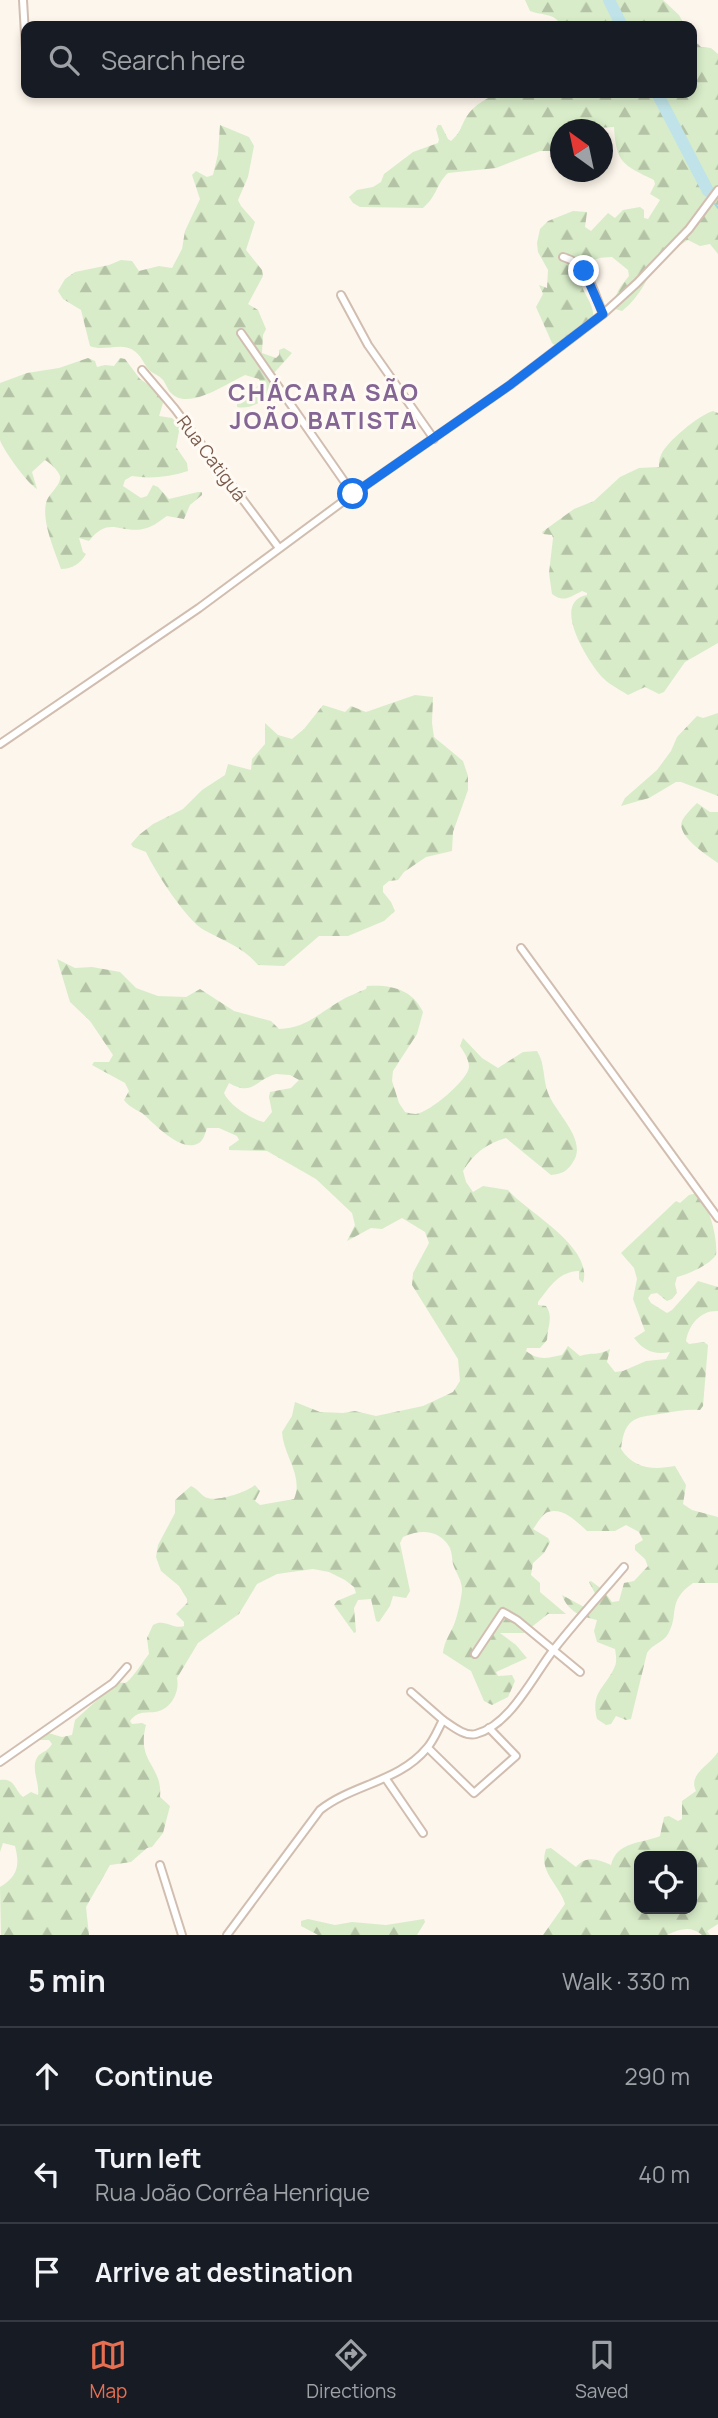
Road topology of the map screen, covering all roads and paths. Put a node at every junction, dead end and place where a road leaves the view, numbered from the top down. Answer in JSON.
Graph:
{"nodes":[{"id":1,"x":23,"y":0,"type":"edge"},
{"id":2,"x":24,"y":21,"type":"edge"},
{"id":3,"x":718,"y":190,"type":"edge"},
{"id":4,"x":563,"y":257,"type":"dead end"},
{"id":5,"x":341,"y":295,"type":"dead end"},
{"id":6,"x":603,"y":314,"type":"junction"},
{"id":7,"x":241,"y":333,"type":"dead end"},
{"id":8,"x":142,"y":370,"type":"dead end"},
{"id":9,"x":434,"y":439,"type":"junction"},
{"id":10,"x":353,"y":494,"type":"junction"},
{"id":11,"x":279,"y":548,"type":"junction"},
{"id":12,"x":0,"y":744,"type":"edge"},
{"id":13,"x":521,"y":948,"type":"dead end"},
{"id":14,"x":718,"y":1219,"type":"edge"},
{"id":15,"x":624,"y":1567,"type":"dead end"},
{"id":16,"x":554,"y":1649,"type":"junction"},
{"id":17,"x":475,"y":1654,"type":"dead end"},
{"id":18,"x":127,"y":1667,"type":"dead end"},
{"id":19,"x":580,"y":1672,"type":"dead end"},
{"id":20,"x":411,"y":1692,"type":"dead end"},
{"id":21,"x":443,"y":1720,"type":"junction"},
{"id":22,"x":489,"y":1728,"type":"junction"},
{"id":23,"x":428,"y":1748,"type":"junction"},
{"id":24,"x":0,"y":1762,"type":"edge"},
{"id":25,"x":386,"y":1779,"type":"junction"},
{"id":26,"x":423,"y":1833,"type":"dead end"},
{"id":27,"x":160,"y":1865,"type":"dead end"},
{"id":28,"x":182,"y":1935,"type":"edge"},
{"id":29,"x":227,"y":1935,"type":"edge"}],
"edges":[{"from":1,"to":2,"type":"street"},
{"from":3,"to":6,"type":"street"},
{"from":4,"to":6,"type":"street"},
{"from":5,"to":9,"type":"street"},
{"from":6,"to":9,"type":"street"},
{"from":7,"to":10,"type":"street"},
{"from":8,"to":11,"type":"street","name":"Rua Catiguá"},
{"from":9,"to":10,"type":"street"},
{"from":10,"to":11,"type":"street"},
{"from":11,"to":12,"type":"street"},
{"from":13,"to":14,"type":"street"},
{"from":15,"to":16,"type":"street"},
{"from":16,"to":17,"type":"street"},
{"from":16,"to":19,"type":"street"},
{"from":16,"to":22,"type":"street"},
{"from":18,"to":24,"type":"street"},
{"from":20,"to":21,"type":"street"},
{"from":21,"to":22,"type":"street"},
{"from":21,"to":23,"type":"street"},
{"from":22,"to":23,"type":"street"},
{"from":23,"to":25,"type":"street"},
{"from":25,"to":26,"type":"street"},
{"from":25,"to":29,"type":"street"},
{"from":27,"to":28,"type":"street"}]}
